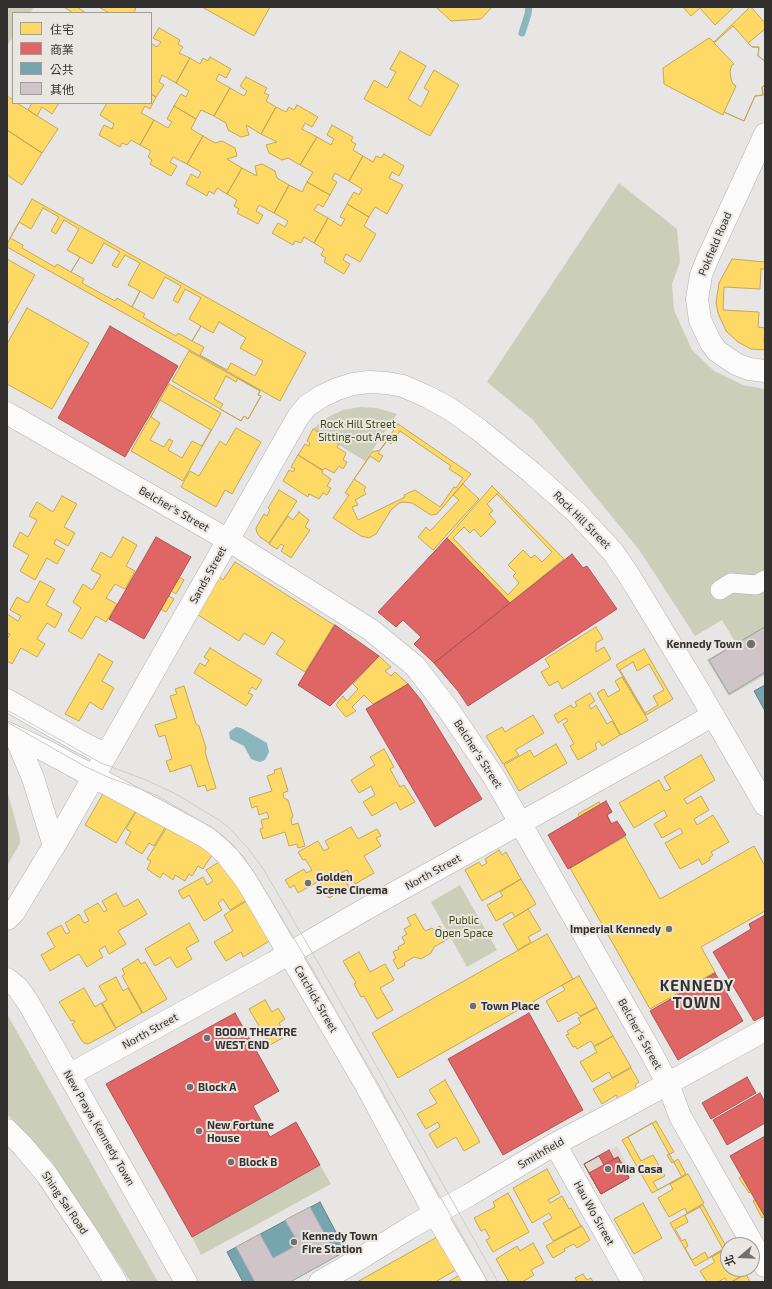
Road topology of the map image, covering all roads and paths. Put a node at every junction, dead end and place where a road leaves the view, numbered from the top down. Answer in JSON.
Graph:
{"nodes":[{"id":1,"x":765,"y":134,"type":"edge"},
{"id":2,"x":765,"y":371,"type":"edge"},
{"id":3,"x":337,"y":390,"type":"joint"},
{"id":4,"x":7,"y":413,"type":"edge"},
{"id":5,"x":228,"y":540,"type":"junction"},
{"id":6,"x":765,"y":580,"type":"edge"},
{"id":7,"x":720,"y":590,"type":"dead end"},
{"id":8,"x":7,"y":700,"type":"edge"},
{"id":9,"x":713,"y":715,"type":"junction"},
{"id":10,"x":11,"y":736,"type":"edge"},
{"id":11,"x":106,"y":755,"type":"junction"},
{"id":12,"x":94,"y":776,"type":"junction"},
{"id":13,"x":765,"y":805,"type":"edge"},
{"id":14,"x":520,"y":823,"type":"junction"},
{"id":15,"x":54,"y":846,"type":"junction"},
{"id":16,"x":11,"y":916,"type":"edge"},
{"id":17,"x":289,"y":953,"type":"junction"},
{"id":18,"x":7,"y":978,"type":"edge"},
{"id":19,"x":765,"y":1030,"type":"edge"},
{"id":20,"x":69,"y":1075,"type":"junction"},
{"id":21,"x":668,"y":1084,"type":"junction"},
{"id":22,"x":7,"y":1130,"type":"edge"},
{"id":23,"x":555,"y":1144,"type":"junction"},
{"id":24,"x":436,"y":1214,"type":"junction"},
{"id":25,"x":765,"y":1266,"type":"edge"},
{"id":26,"x":116,"y":1282,"type":"edge"},
{"id":27,"x":186,"y":1282,"type":"edge"},
{"id":28,"x":320,"y":1282,"type":"edge"},
{"id":29,"x":475,"y":1282,"type":"edge"},
{"id":30,"x":633,"y":1282,"type":"edge"}],
"edges":[{"from":1,"to":2,"type":"main road","name":"Pokfield Road"},
{"from":3,"to":5,"type":"main road","name":"Sands Street"},
{"from":3,"to":9,"type":"main road","name":"Rock Hill Street"},
{"from":4,"to":5,"type":"main road","name":"Belcher's Street"},
{"from":5,"to":11,"type":"main road","name":"Sands Street"},
{"from":5,"to":14,"type":"main road","name":"Belcher's Street"},
{"from":6,"to":7,"type":"street"},
{"from":8,"to":11,"type":"main road"},
{"from":9,"to":13,"type":"main road","name":"Rock Hill Street"},
{"from":9,"to":14,"type":"main road","name":"North Street"},
{"from":10,"to":12,"type":"main road","name":"Catchick Street"},
{"from":10,"to":15,"type":"main road"},
{"from":11,"to":12,"type":"main road","name":"Sands Street"},
{"from":12,"to":15,"type":"main road"},
{"from":12,"to":17,"type":"main road","name":"Catchick Street"},
{"from":14,"to":17,"type":"main road","name":"North Street"},
{"from":14,"to":21,"type":"main road","name":"Belcher's Street"},
{"from":15,"to":16,"type":"main road"},
{"from":17,"to":20,"type":"main road","name":"North Street"},
{"from":17,"to":24,"type":"main road","name":"Catchick Street"},
{"from":18,"to":20,"type":"main road","name":"New Praya, Kennedy Town"},
{"from":19,"to":21,"type":"main road","name":"Smithfield"},
{"from":20,"to":27,"type":"main road","name":"New Praya, Kennedy Town"},
{"from":21,"to":23,"type":"main road","name":"Smithfield"},
{"from":21,"to":25,"type":"main road","name":"Belcher's Street"},
{"from":22,"to":26,"type":"main road","name":"Shing Sai Road"},
{"from":23,"to":24,"type":"main road","name":"Smithfield"},
{"from":23,"to":30,"type":"main road","name":"Hau Wo Street"},
{"from":24,"to":28,"type":"main road","name":"Smithfield"},
{"from":24,"to":29,"type":"main road","name":"Catchick Street"}]}
